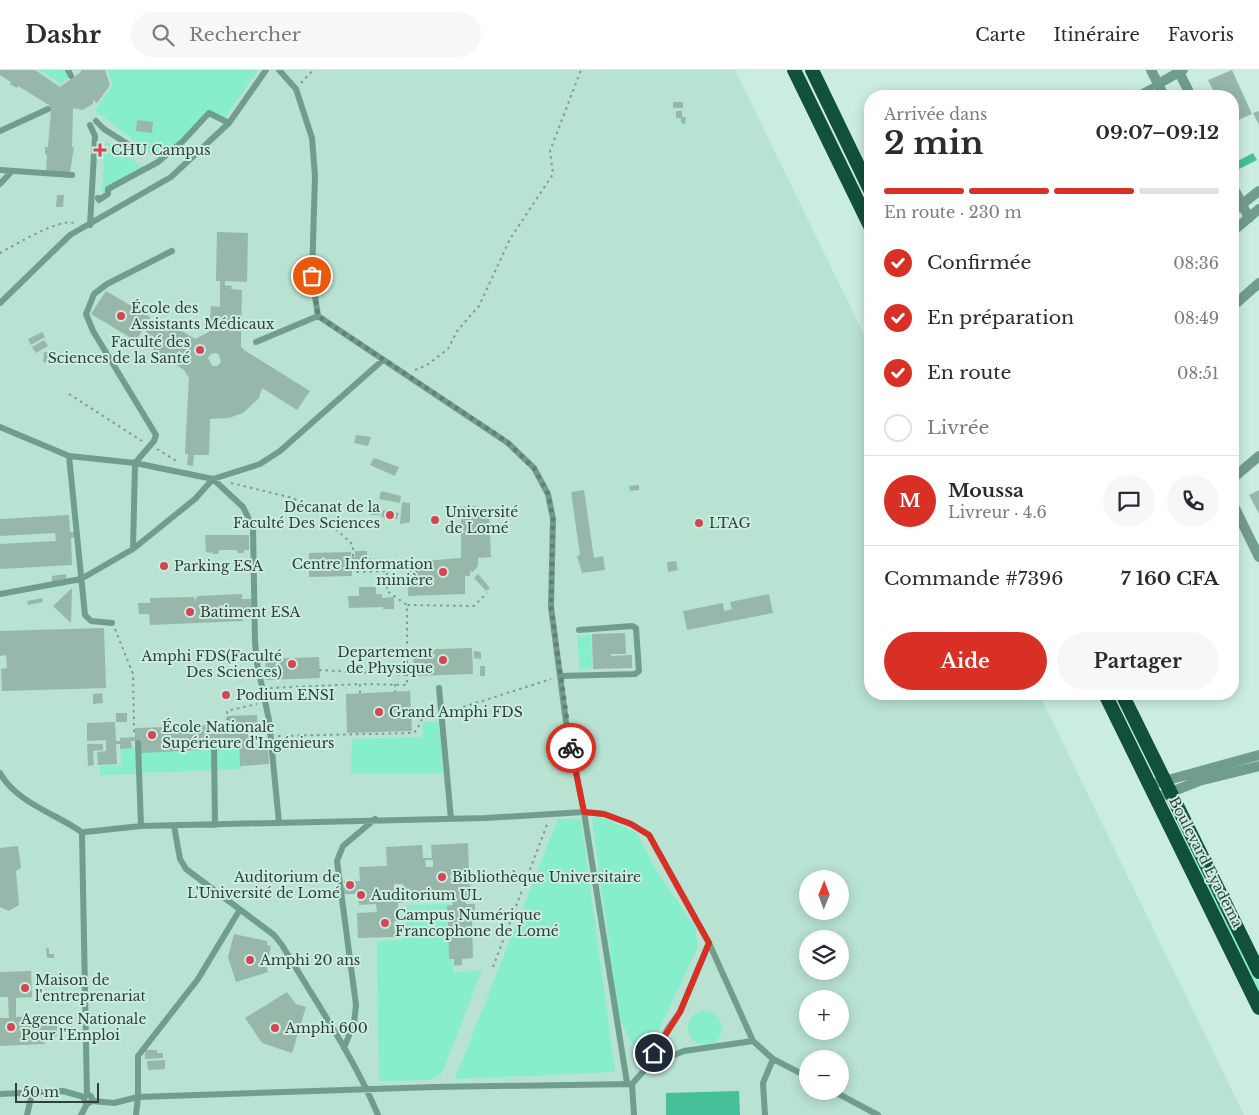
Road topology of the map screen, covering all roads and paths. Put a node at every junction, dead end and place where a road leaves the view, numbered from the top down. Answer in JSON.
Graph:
{"nodes":[{"id":1,"x":266,"y":70,"type":"edge"},
{"id":2,"x":279,"y":70,"type":"edge"},
{"id":3,"x":313,"y":70,"type":"edge"},
{"id":4,"x":581,"y":70,"type":"edge"},
{"id":5,"x":794,"y":70,"type":"edge"},
{"id":6,"x":812,"y":70,"type":"edge"},
{"id":7,"x":1151,"y":70,"type":"edge"},
{"id":8,"x":1180,"y":71,"type":"edge"},
{"id":9,"x":1158,"y":84,"type":"junction"},
{"id":10,"x":296,"y":89,"type":"junction"},
{"id":11,"x":1147,"y":90,"type":"edge"},
{"id":12,"x":1161,"y":90,"type":"edge"},
{"id":13,"x":1188,"y":90,"type":"edge"},
{"id":14,"x":48,"y":109,"type":"dead end"},
{"id":15,"x":96,"y":121,"type":"dead end"},
{"id":16,"x":230,"y":123,"type":"junction"},
{"id":17,"x":90,"y":125,"type":"dead end"},
{"id":18,"x":0,"y":131,"type":"edge"},
{"id":19,"x":129,"y":145,"type":"dead end"},
{"id":20,"x":0,"y":170,"type":"edge"},
{"id":21,"x":11,"y":172,"type":"junction"},
{"id":22,"x":72,"y":174,"type":"dead end"},
{"id":23,"x":864,"y":178,"type":"edge"},
{"id":24,"x":0,"y":184,"type":"edge"},
{"id":25,"x":1259,"y":191,"type":"edge"},
{"id":26,"x":98,"y":198,"type":"dead end"},
{"id":27,"x":1239,"y":199,"type":"edge"},
{"id":28,"x":1242,"y":205,"type":"junction"},
{"id":29,"x":1239,"y":207,"type":"edge"},
{"id":30,"x":1259,"y":209,"type":"edge"},
{"id":31,"x":864,"y":214,"type":"edge"},
{"id":32,"x":1249,"y":218,"type":"junction"},
{"id":33,"x":88,"y":226,"type":"junction"},
{"id":34,"x":1239,"y":226,"type":"edge"},
{"id":35,"x":172,"y":251,"type":"dead end"},
{"id":36,"x":0,"y":253,"type":"edge"},
{"id":37,"x":1259,"y":283,"type":"edge"},
{"id":38,"x":1239,"y":302,"type":"edge"},
{"id":39,"x":0,"y":303,"type":"edge"},
{"id":40,"x":318,"y":316,"type":"junction"},
{"id":41,"x":256,"y":342,"type":"dead end"},
{"id":42,"x":383,"y":360,"type":"junction"},
{"id":43,"x":405,"y":374,"type":"junction"},
{"id":44,"x":69,"y":394,"type":"dead end"},
{"id":45,"x":0,"y":427,"type":"edge"},
{"id":46,"x":150,"y":446,"type":"junction"},
{"id":47,"x":69,"y":456,"type":"junction"},
{"id":48,"x":1259,"y":456,"type":"edge"},
{"id":49,"x":135,"y":463,"type":"junction"},
{"id":50,"x":181,"y":463,"type":"dead end"},
{"id":51,"x":1239,"y":473,"type":"edge"},
{"id":52,"x":214,"y":479,"type":"junction"},
{"id":53,"x":1239,"y":516,"type":"edge"},
{"id":54,"x":133,"y":549,"type":"junction"},
{"id":55,"x":353,"y":557,"type":"dead end"},
{"id":56,"x":1259,"y":557,"type":"edge"},
{"id":57,"x":355,"y":567,"type":"dead end"},
{"id":58,"x":81,"y":579,"type":"junction"},
{"id":59,"x":487,"y":593,"type":"dead end"},
{"id":60,"x":0,"y":594,"type":"edge"},
{"id":61,"x":407,"y":606,"type":"junction"},
{"id":62,"x":112,"y":623,"type":"joint"},
{"id":63,"x":579,"y":630,"type":"dead end"},
{"id":64,"x":413,"y":663,"type":"dead end"},
{"id":65,"x":319,"y":670,"type":"dead end"},
{"id":66,"x":406,"y":676,"type":"junction"},
{"id":67,"x":560,"y":676,"type":"junction"},
{"id":68,"x":360,"y":684,"type":"junction"},
{"id":69,"x":395,"y":684,"type":"junction"},
{"id":70,"x":262,"y":688,"type":"junction"},
{"id":71,"x":439,"y":688,"type":"dead end"},
{"id":72,"x":395,"y":692,"type":"dead end"},
{"id":73,"x":360,"y":694,"type":"dead end"},
{"id":74,"x":1108,"y":700,"type":"edge"},
{"id":75,"x":1125,"y":700,"type":"edge"},
{"id":76,"x":265,"y":702,"type":"junction"},
{"id":77,"x":441,"y":714,"type":"junction"},
{"id":78,"x":134,"y":733,"type":"dead end"},
{"id":79,"x":218,"y":733,"type":"dead end"},
{"id":80,"x":271,"y":736,"type":"junction"},
{"id":81,"x":248,"y":738,"type":"dead end"},
{"id":82,"x":138,"y":743,"type":"dead end"},
{"id":83,"x":214,"y":747,"type":"dead end"},
{"id":84,"x":1259,"y":756,"type":"edge"},
{"id":85,"x":1259,"y":766,"type":"edge"},
{"id":86,"x":0,"y":773,"type":"edge"},
{"id":87,"x":1150,"y":785,"type":"junction"},
{"id":88,"x":1168,"y":786,"type":"junction"},
{"id":89,"x":1156,"y":798,"type":"junction"},
{"id":90,"x":584,"y":812,"type":"junction"},
{"id":91,"x":551,"y":814,"type":"junction"},
{"id":92,"x":375,"y":819,"type":"junction"},
{"id":93,"x":451,"y":819,"type":"junction"},
{"id":94,"x":279,"y":823,"type":"junction"},
{"id":95,"x":215,"y":825,"type":"junction"},
{"id":96,"x":141,"y":826,"type":"junction"},
{"id":97,"x":174,"y":826,"type":"junction"},
{"id":98,"x":82,"y":833,"type":"junction"},
{"id":99,"x":239,"y":911,"type":"junction"},
{"id":100,"x":709,"y":943,"type":"junction"},
{"id":101,"x":493,"y":967,"type":"dead end"},
{"id":102,"x":1259,"y":972,"type":"edge"},
{"id":103,"x":1259,"y":1008,"type":"edge"},
{"id":104,"x":753,"y":1041,"type":"junction"},
{"id":105,"x":344,"y":1048,"type":"junction"},
{"id":106,"x":773,"y":1059,"type":"junction"},
{"id":107,"x":649,"y":1065,"type":"junction"},
{"id":108,"x":799,"y":1073,"type":"edge"},
{"id":109,"x":630,"y":1084,"type":"junction"},
{"id":110,"x":368,"y":1090,"type":"junction"},
{"id":111,"x":0,"y":1094,"type":"edge"},
{"id":112,"x":32,"y":1094,"type":"junction"},
{"id":113,"x":138,"y":1097,"type":"junction"},
{"id":114,"x":87,"y":1099,"type":"junction"},
{"id":115,"x":849,"y":1100,"type":"edge"},
{"id":116,"x":27,"y":1115,"type":"edge"},
{"id":117,"x":81,"y":1115,"type":"edge"},
{"id":118,"x":136,"y":1115,"type":"edge"},
{"id":119,"x":378,"y":1115,"type":"edge"},
{"id":120,"x":634,"y":1115,"type":"edge"},
{"id":121,"x":765,"y":1115,"type":"edge"},
{"id":122,"x":878,"y":1115,"type":"edge"}],
"edges":[{"from":1,"to":16,"type":"lane"},
{"from":2,"to":10,"type":"lane"},
{"from":3,"to":10,"type":"path"},
{"from":4,"to":43,"type":"path"},
{"from":5,"to":31,"type":"highway"},
{"from":6,"to":23,"type":"highway"},
{"from":7,"to":9,"type":"street"},
{"from":8,"to":9,"type":"street"},
{"from":8,"to":13,"type":"street"},
{"from":9,"to":11,"type":"lane"},
{"from":9,"to":12,"type":"street"},
{"from":10,"to":40,"type":"lane"},
{"from":14,"to":18,"type":"lane"},
{"from":15,"to":19,"type":"lane"},
{"from":16,"to":26,"type":"lane"},
{"from":16,"to":33,"type":"lane"},
{"from":17,"to":33,"type":"lane"},
{"from":20,"to":21,"type":"lane"},
{"from":21,"to":22,"type":"lane"},
{"from":21,"to":24,"type":"lane"},
{"from":25,"to":28,"type":"street"},
{"from":27,"to":28,"type":"street"},
{"from":28,"to":29,"type":"street"},
{"from":28,"to":32,"type":"street"},
{"from":30,"to":32,"type":"street"},
{"from":32,"to":34,"type":"street"},
{"from":33,"to":36,"type":"path"},
{"from":33,"to":39,"type":"lane"},
{"from":35,"to":46,"type":"lane"},
{"from":37,"to":38,"type":"street"},
{"from":40,"to":41,"type":"lane"},
{"from":40,"to":42,"type":"lane"},
{"from":42,"to":43,"type":"lane"},
{"from":42,"to":52,"type":"lane"},
{"from":43,"to":67,"type":"lane"},
{"from":44,"to":46,"type":"path"},
{"from":45,"to":47,"type":"lane"},
{"from":46,"to":49,"type":"lane"},
{"from":46,"to":50,"type":"path"},
{"from":47,"to":49,"type":"lane"},
{"from":47,"to":58,"type":"lane"},
{"from":48,"to":51,"type":"street"},
{"from":49,"to":52,"type":"lane"},
{"from":49,"to":54,"type":"lane"},
{"from":52,"to":54,"type":"lane"},
{"from":52,"to":55,"type":"path"},
{"from":52,"to":70,"type":"lane"},
{"from":53,"to":56,"type":"street"},
{"from":54,"to":58,"type":"lane"},
{"from":57,"to":61,"type":"path"},
{"from":58,"to":60,"type":"lane"},
{"from":58,"to":62,"type":"lane"},
{"from":59,"to":61,"type":"path"},
{"from":61,"to":66,"type":"path"},
{"from":62,"to":78,"type":"path"},
{"from":63,"to":67,"type":"lane"},
{"from":64,"to":66,"type":"path"},
{"from":65,"to":66,"type":"path"},
{"from":66,"to":69,"type":"path"},
{"from":67,"to":77,"type":"path"},
{"from":67,"to":90,"type":"lane"},
{"from":68,"to":69,"type":"path"},
{"from":68,"to":70,"type":"path"},
{"from":68,"to":73,"type":"path"},
{"from":69,"to":72,"type":"path"},
{"from":70,"to":76,"type":"lane"},
{"from":71,"to":77,"type":"lane"},
{"from":74,"to":87,"type":"highway","name":"Boulevard Eyadema"},
{"from":75,"to":88,"type":"highway"},
{"from":76,"to":79,"type":"path"},
{"from":76,"to":80,"type":"lane"},
{"from":77,"to":80,"type":"path"},
{"from":77,"to":93,"type":"lane"},
{"from":80,"to":81,"type":"path"},
{"from":80,"to":94,"type":"lane"},
{"from":82,"to":96,"type":"lane"},
{"from":83,"to":95,"type":"lane"},
{"from":84,"to":88,"type":"street"},
{"from":85,"to":88,"type":"street"},
{"from":86,"to":98,"type":"lane"},
{"from":87,"to":88,"type":"street","name":"Boulevard Eyadema"},
{"from":87,"to":89,"type":"highway","name":"Boulevard Eyadema"},
{"from":88,"to":89,"type":"street"},
{"from":88,"to":102,"type":"highway"},
{"from":89,"to":103,"type":"highway","name":"Boulevard Eyadema"},
{"from":90,"to":91,"type":"lane"},
{"from":90,"to":100,"type":"lane"},
{"from":90,"to":109,"type":"lane"},
{"from":91,"to":93,"type":"lane"},
{"from":91,"to":101,"type":"path"},
{"from":92,"to":93,"type":"lane"},
{"from":92,"to":94,"type":"lane"},
{"from":92,"to":105,"type":"lane"},
{"from":94,"to":95,"type":"lane"},
{"from":95,"to":97,"type":"lane"},
{"from":96,"to":97,"type":"lane"},
{"from":96,"to":98,"type":"lane"},
{"from":97,"to":99,"type":"lane"},
{"from":98,"to":114,"type":"lane"},
{"from":99,"to":105,"type":"lane"},
{"from":99,"to":113,"type":"lane"},
{"from":100,"to":104,"type":"lane"},
{"from":100,"to":107,"type":"lane"},
{"from":104,"to":106,"type":"lane"},
{"from":104,"to":107,"type":"lane"},
{"from":105,"to":110,"type":"lane"},
{"from":106,"to":108,"type":"lane"},
{"from":106,"to":121,"type":"lane"},
{"from":107,"to":109,"type":"lane"},
{"from":109,"to":110,"type":"lane"},
{"from":109,"to":120,"type":"lane"},
{"from":110,"to":113,"type":"lane"},
{"from":110,"to":119,"type":"lane"},
{"from":111,"to":112,"type":"lane"},
{"from":112,"to":114,"type":"lane"},
{"from":112,"to":116,"type":"lane"},
{"from":113,"to":114,"type":"lane"},
{"from":113,"to":118,"type":"lane"},
{"from":114,"to":117,"type":"lane"},
{"from":115,"to":122,"type":"lane"}]}
